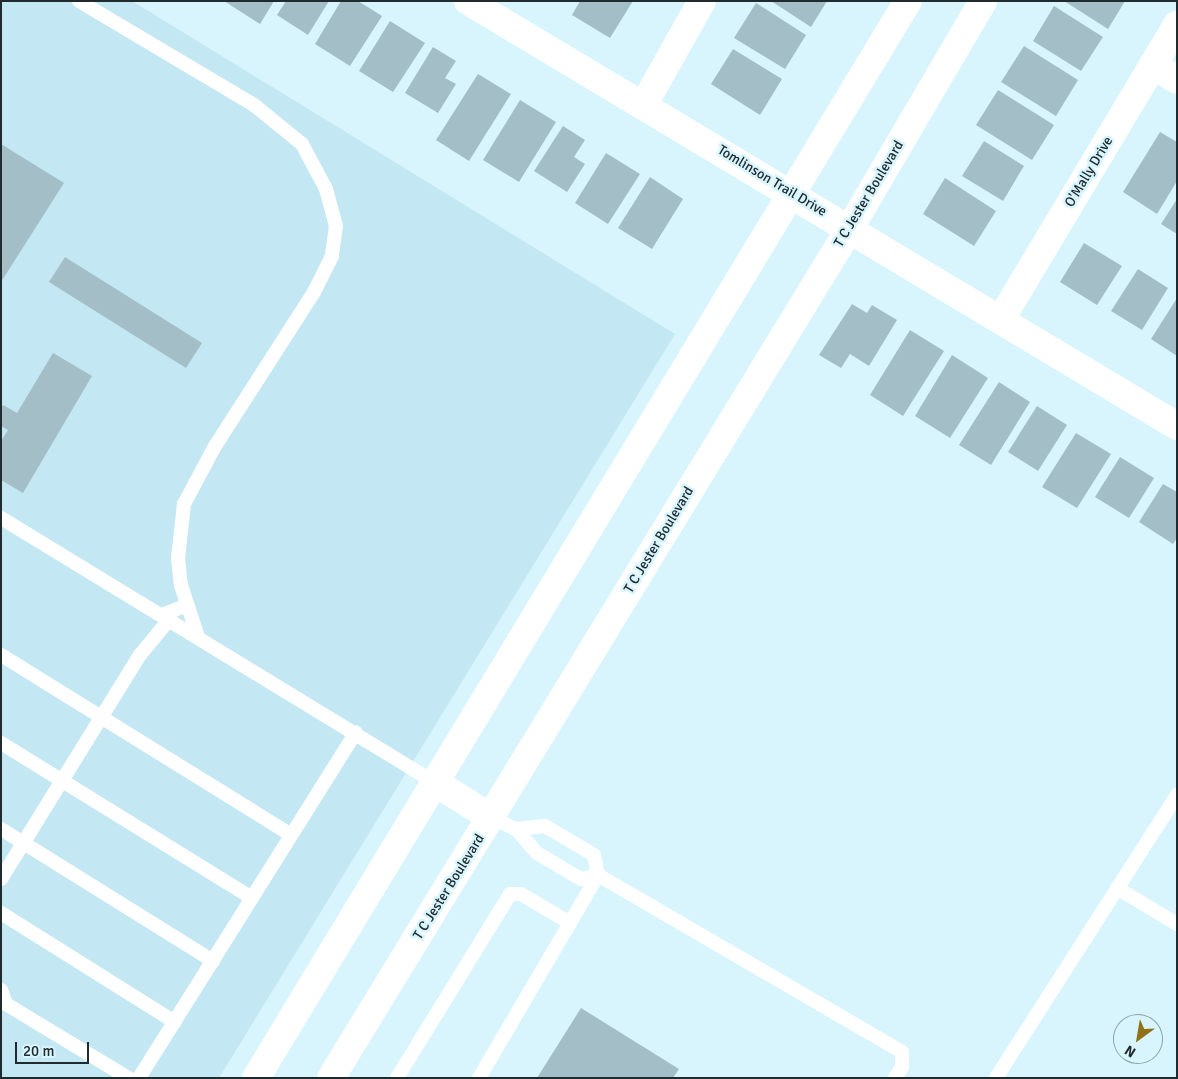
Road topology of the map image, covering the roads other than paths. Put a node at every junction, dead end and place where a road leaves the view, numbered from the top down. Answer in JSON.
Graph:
{"nodes":[{"id":1,"x":78,"y":1,"type":"edge"},
{"id":2,"x":468,"y":1,"type":"edge"},
{"id":3,"x":702,"y":1,"type":"edge"},
{"id":4,"x":908,"y":1,"type":"edge"},
{"id":5,"x":983,"y":1,"type":"edge"},
{"id":6,"x":1177,"y":25,"type":"edge"},
{"id":7,"x":1153,"y":65,"type":"junction"},
{"id":8,"x":1177,"y":80,"type":"edge"},
{"id":9,"x":644,"y":104,"type":"junction"},
{"id":10,"x":792,"y":193,"type":"junction"},
{"id":11,"x":850,"y":228,"type":"junction"},
{"id":12,"x":1001,"y":319,"type":"junction"},
{"id":13,"x":1177,"y":426,"type":"edge"},
{"id":14,"x":1,"y":518,"type":"edge"},
{"id":15,"x":186,"y":605,"type":"junction"},
{"id":16,"x":162,"y":615,"type":"junction"},
{"id":17,"x":198,"y":637,"type":"junction"},
{"id":18,"x":1,"y":655,"type":"edge"},
{"id":19,"x":102,"y":716,"type":"junction"},
{"id":20,"x":356,"y":732,"type":"junction"},
{"id":21,"x":1,"y":742,"type":"edge"},
{"id":22,"x":62,"y":779,"type":"junction"},
{"id":23,"x":434,"y":782,"type":"junction"},
{"id":24,"x":1176,"y":799,"type":"edge"},
{"id":25,"x":492,"y":818,"type":"junction"},
{"id":26,"x":1,"y":829,"type":"edge"},
{"id":27,"x":516,"y":830,"type":"junction"},
{"id":28,"x":291,"y":835,"type":"junction"},
{"id":29,"x":23,"y":842,"type":"junction"},
{"id":30,"x":598,"y":875,"type":"junction"},
{"id":31,"x":1,"y":879,"type":"edge"},
{"id":32,"x":1117,"y":888,"type":"junction"},
{"id":33,"x":252,"y":898,"type":"junction"},
{"id":34,"x":1,"y":913,"type":"edge"},
{"id":35,"x":570,"y":923,"type":"junction"},
{"id":36,"x":1177,"y":924,"type":"edge"},
{"id":37,"x":213,"y":961,"type":"junction"},
{"id":38,"x":3,"y":1001,"type":"edge"},
{"id":39,"x":175,"y":1022,"type":"junction"},
{"id":40,"x":128,"y":1078,"type":"edge"},
{"id":41,"x":140,"y":1078,"type":"edge"},
{"id":42,"x":256,"y":1078,"type":"edge"},
{"id":43,"x":331,"y":1078,"type":"edge"},
{"id":44,"x":397,"y":1078,"type":"edge"},
{"id":45,"x":479,"y":1078,"type":"edge"},
{"id":46,"x":895,"y":1078,"type":"edge"},
{"id":47,"x":996,"y":1078,"type":"edge"}],
"edges":[{"from":1,"to":15,"type":"lane"},
{"from":2,"to":9,"type":"main road","name":"Tomlinson Trail Drive"},
{"from":3,"to":9,"type":"main road"},
{"from":4,"to":10,"type":"main road"},
{"from":5,"to":11,"type":"main road","name":"T C Jester Boulevard"},
{"from":6,"to":7,"type":"main road","name":"O'Mally Drive"},
{"from":7,"to":8,"type":"main road"},
{"from":7,"to":12,"type":"main road","name":"O'Mally Drive"},
{"from":9,"to":10,"type":"main road","name":"Tomlinson Trail Drive"},
{"from":10,"to":11,"type":"main road","name":"Tomlinson Trail Drive"},
{"from":10,"to":23,"type":"main road"},
{"from":11,"to":12,"type":"main road","name":"Tomlinson Trail Drive"},
{"from":11,"to":25,"type":"main road","name":"T C Jester Boulevard"},
{"from":12,"to":13,"type":"main road","name":"Tomlinson Trail Drive"},
{"from":14,"to":16,"type":"lane"},
{"from":15,"to":16,"type":"lane"},
{"from":15,"to":17,"type":"lane"},
{"from":16,"to":17,"type":"lane"},
{"from":16,"to":19,"type":"lane"},
{"from":17,"to":20,"type":"lane"},
{"from":18,"to":19,"type":"lane"},
{"from":19,"to":22,"type":"lane"},
{"from":19,"to":28,"type":"lane"},
{"from":20,"to":23,"type":"lane"},
{"from":20,"to":28,"type":"lane"},
{"from":21,"to":22,"type":"lane"},
{"from":22,"to":29,"type":"lane"},
{"from":22,"to":33,"type":"lane"},
{"from":23,"to":25,"type":"main road"},
{"from":23,"to":42,"type":"main road"},
{"from":24,"to":32,"type":"lane"},
{"from":25,"to":27,"type":"lane"},
{"from":25,"to":43,"type":"main road","name":"T C Jester Boulevard"},
{"from":26,"to":29,"type":"lane"},
{"from":27,"to":30,"type":"lane"},
{"from":27,"to":30,"type":"lane"},
{"from":28,"to":33,"type":"lane"},
{"from":29,"to":31,"type":"lane"},
{"from":29,"to":37,"type":"lane"},
{"from":30,"to":35,"type":"lane"},
{"from":30,"to":46,"type":"lane"},
{"from":32,"to":36,"type":"lane"},
{"from":32,"to":47,"type":"lane"},
{"from":33,"to":37,"type":"lane"},
{"from":34,"to":39,"type":"lane"},
{"from":35,"to":44,"type":"lane"},
{"from":35,"to":45,"type":"lane"},
{"from":37,"to":39,"type":"lane"},
{"from":38,"to":40,"type":"lane"},
{"from":39,"to":41,"type":"lane"}]}
